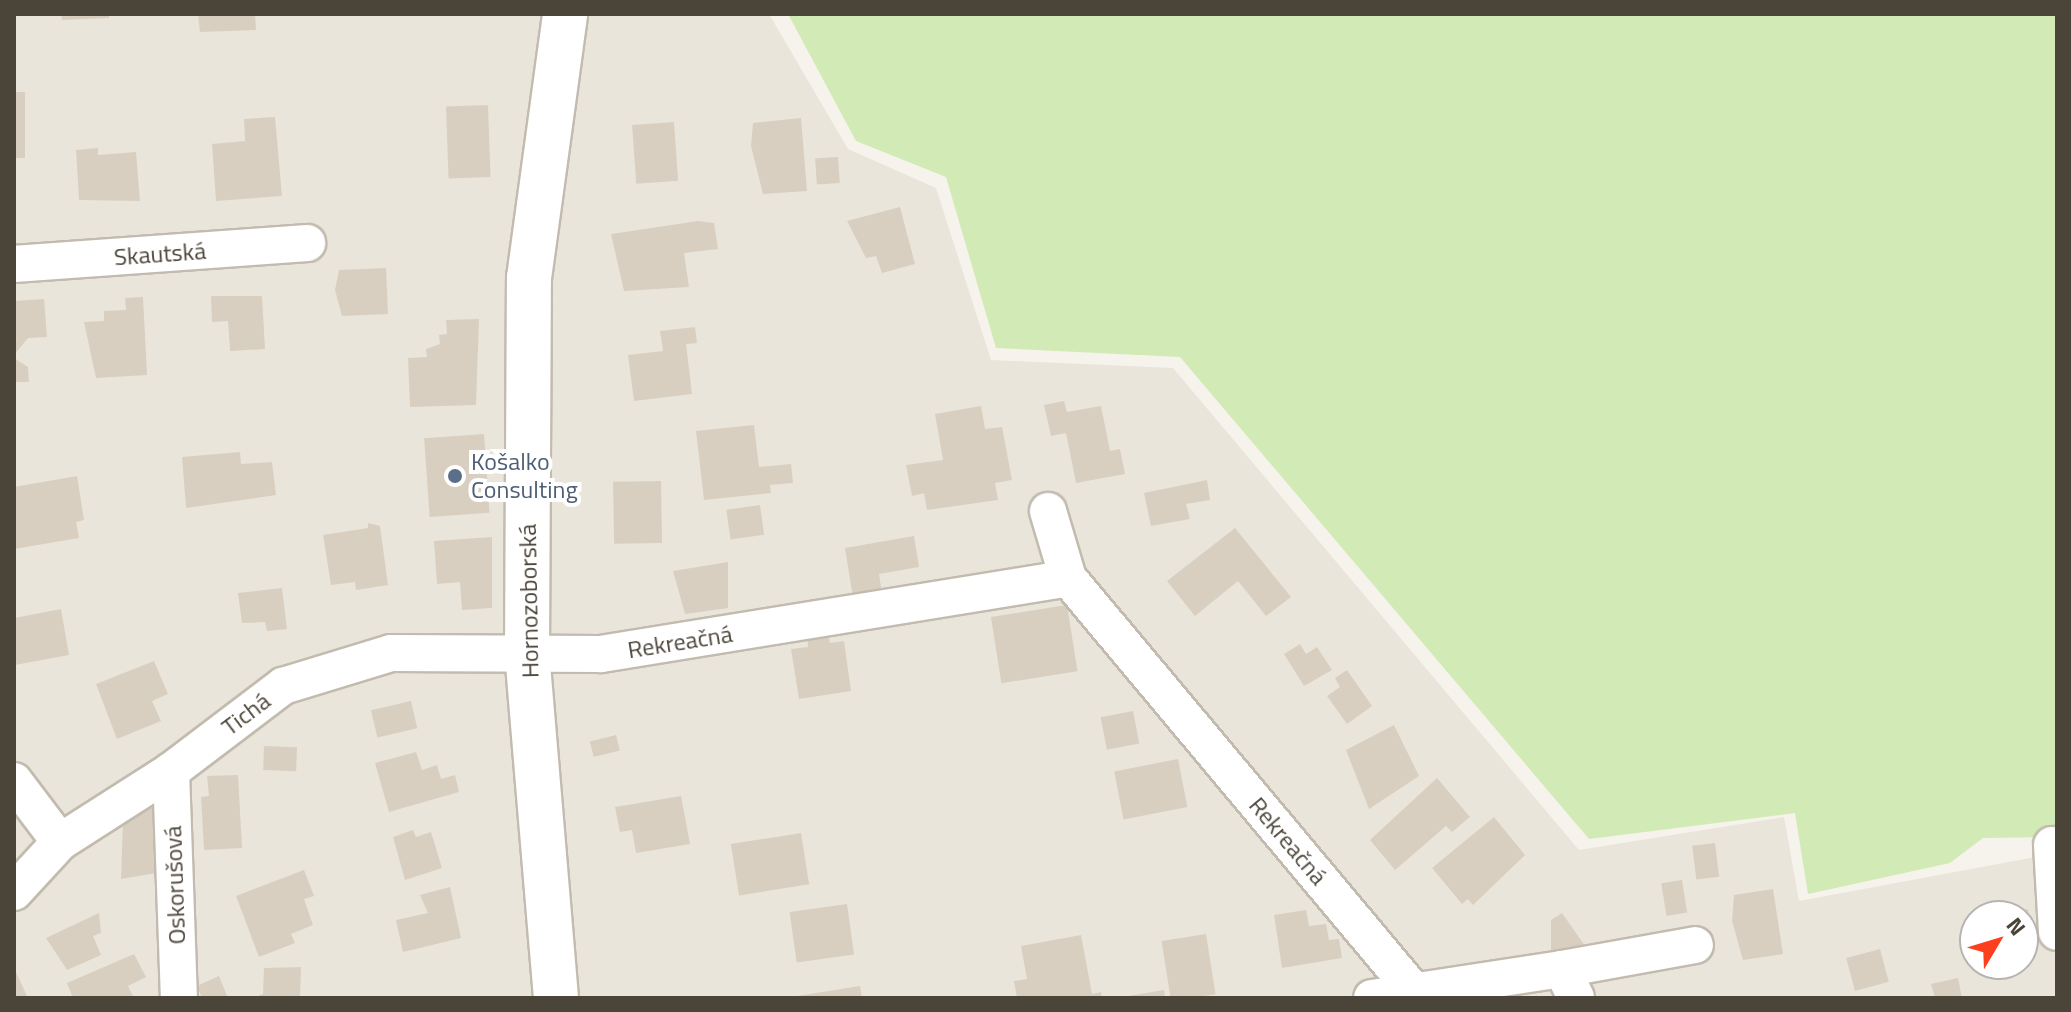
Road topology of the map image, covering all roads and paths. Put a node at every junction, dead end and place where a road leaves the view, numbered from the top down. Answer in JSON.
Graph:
{"nodes":[{"id":1,"x":565,"y":14,"type":"edge"},
{"id":2,"x":307,"y":243,"type":"dead end"},
{"id":3,"x":14,"y":264,"type":"edge"},
{"id":4,"x":1048,"y":511,"type":"dead end"},
{"id":5,"x":1068,"y":578,"type":"junction"},
{"id":6,"x":527,"y":651,"type":"junction"},
{"id":7,"x":171,"y":771,"type":"junction"},
{"id":8,"x":14,"y":781,"type":"edge"},
{"id":9,"x":60,"y":842,"type":"junction"},
{"id":10,"x":2052,"y":845,"type":"dead end"},
{"id":11,"x":14,"y":892,"type":"edge"},
{"id":12,"x":2057,"y":932,"type":"edge"},
{"id":13,"x":1695,"y":945,"type":"dead end"},
{"id":14,"x":1569,"y":983,"type":"edge"},
{"id":15,"x":1411,"y":988,"type":"junction"},
{"id":16,"x":179,"y":998,"type":"edge"},
{"id":17,"x":556,"y":998,"type":"edge"},
{"id":18,"x":1372,"y":998,"type":"edge"}],
"edges":[{"from":1,"to":6,"type":"street","name":"Hornozoborská"},
{"from":2,"to":3,"type":"street","name":"Skautská"},
{"from":4,"to":5,"type":"street","name":"Rekreačná"},
{"from":5,"to":6,"type":"street","name":"Rekreačná"},
{"from":5,"to":15,"type":"street","name":"Rekreačná"},
{"from":6,"to":7,"type":"street","name":"Tichá"},
{"from":6,"to":17,"type":"street","name":"Hornozoborská"},
{"from":7,"to":9,"type":"street","name":"Tichá"},
{"from":7,"to":16,"type":"street","name":"Oskorušová"},
{"from":8,"to":9,"type":"street"},
{"from":9,"to":11,"type":"street","name":"Tichá"},
{"from":10,"to":12,"type":"street"},
{"from":13,"to":14,"type":"street"},
{"from":14,"to":15,"type":"street"},
{"from":15,"to":18,"type":"street"}]}
